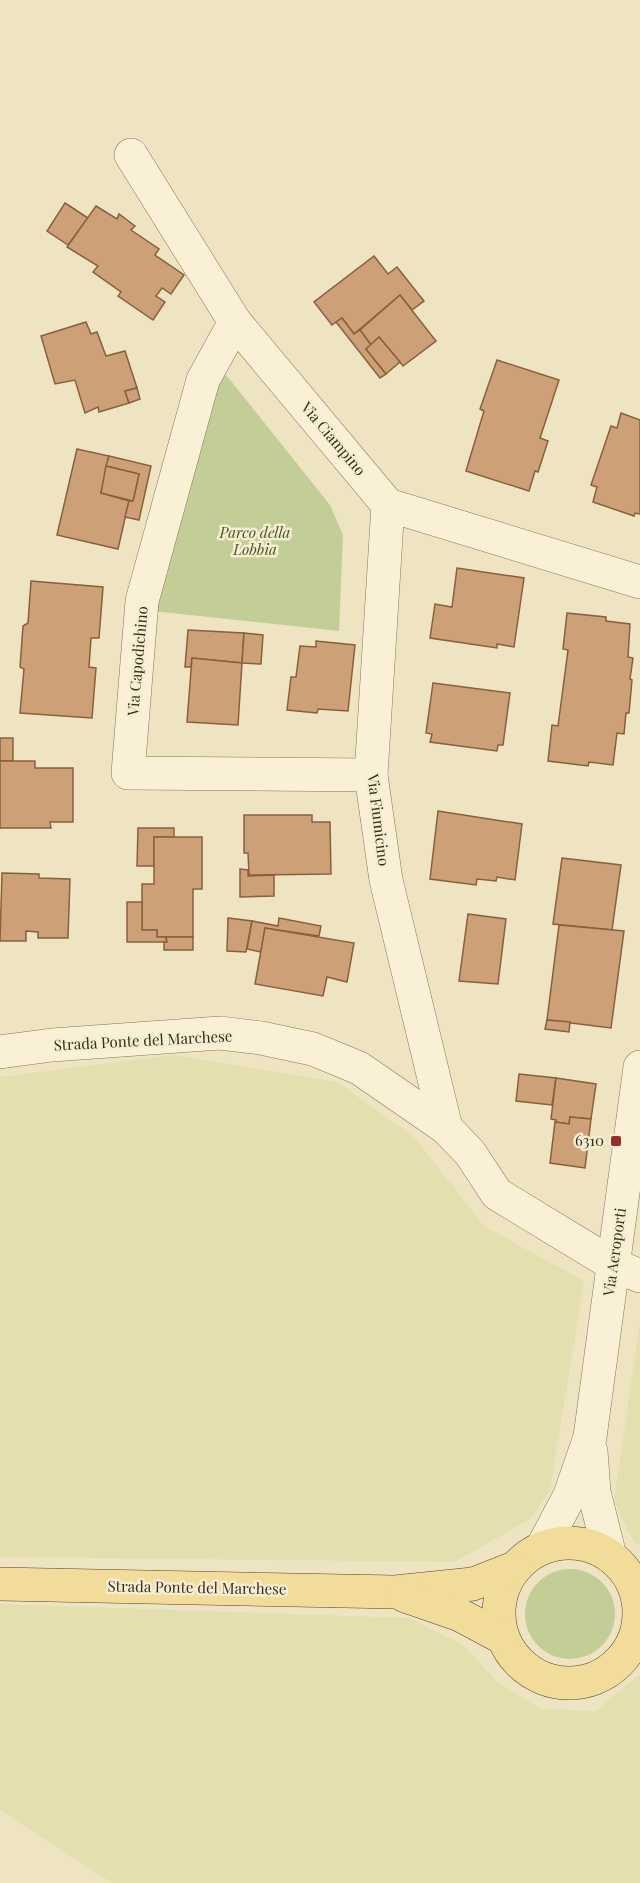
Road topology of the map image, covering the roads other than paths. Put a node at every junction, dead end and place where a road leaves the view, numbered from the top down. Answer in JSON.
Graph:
{"nodes":[{"id":1,"x":131,"y":155,"type":"dead end"},
{"id":2,"x":235,"y":322,"type":"junction"},
{"id":3,"x":388,"y":505,"type":"junction"},
{"id":4,"x":640,"y":582,"type":"edge"},
{"id":5,"x":371,"y":775,"type":"junction"},
{"id":6,"x":0,"y":1052,"type":"edge"},
{"id":7,"x":640,"y":1067,"type":"edge"},
{"id":8,"x":446,"y":1128,"type":"junction"},
{"id":9,"x":627,"y":1270,"type":"edge"},
{"id":10,"x":590,"y":1437,"type":"junction"},
{"id":11,"x":542,"y":1548,"type":"junction"},
{"id":12,"x":625,"y":1566,"type":"edge"},
{"id":13,"x":514,"y":1568,"type":"junction"},
{"id":14,"x":0,"y":1584,"type":"edge"},
{"id":15,"x":395,"y":1592,"type":"junction"},
{"id":16,"x":503,"y":1638,"type":"junction"},
{"id":17,"x":635,"y":1645,"type":"edge"}],
"edges":[{"from":1,"to":2,"type":"street","name":"Via Ciampino"},
{"from":2,"to":3,"type":"street","name":"Via Ciampino"},
{"from":2,"to":5,"type":"street","name":"Via Capodichino"},
{"from":3,"to":4,"type":"street"},
{"from":3,"to":5,"type":"street","name":"Via Fiumicino"},
{"from":5,"to":8,"type":"street","name":"Via Fiumicino"},
{"from":6,"to":8,"type":"street","name":"Strada Ponte del Marchese"},
{"from":7,"to":9,"type":"street","name":"Via Aeroporti"},
{"from":8,"to":9,"type":"street","name":"Strada Ponte del Marchese"},
{"from":9,"to":10,"type":"street","name":"Via Aeroporti"},
{"from":10,"to":11,"type":"street","name":"Via Aeroporti"},
{"from":10,"to":12,"type":"street","name":"Via Aeroporti"},
{"from":11,"to":12,"type":"main road","name":"Strada Ponte del Marchese"},
{"from":11,"to":13,"type":"main road","name":"Strada Ponte del Marchese"},
{"from":12,"to":17,"type":"main road","name":"Strada Ponte del Marchese"},
{"from":13,"to":15,"type":"main road","name":"Strada Ponte del Marchese"},
{"from":13,"to":16,"type":"main road","name":"Strada Ponte del Marchese"},
{"from":14,"to":15,"type":"main road","name":"Strada Ponte del Marchese"},
{"from":15,"to":16,"type":"main road","name":"Strada Ponte del Marchese"},
{"from":16,"to":17,"type":"main road","name":"Strada Ponte del Marchese"}]}
